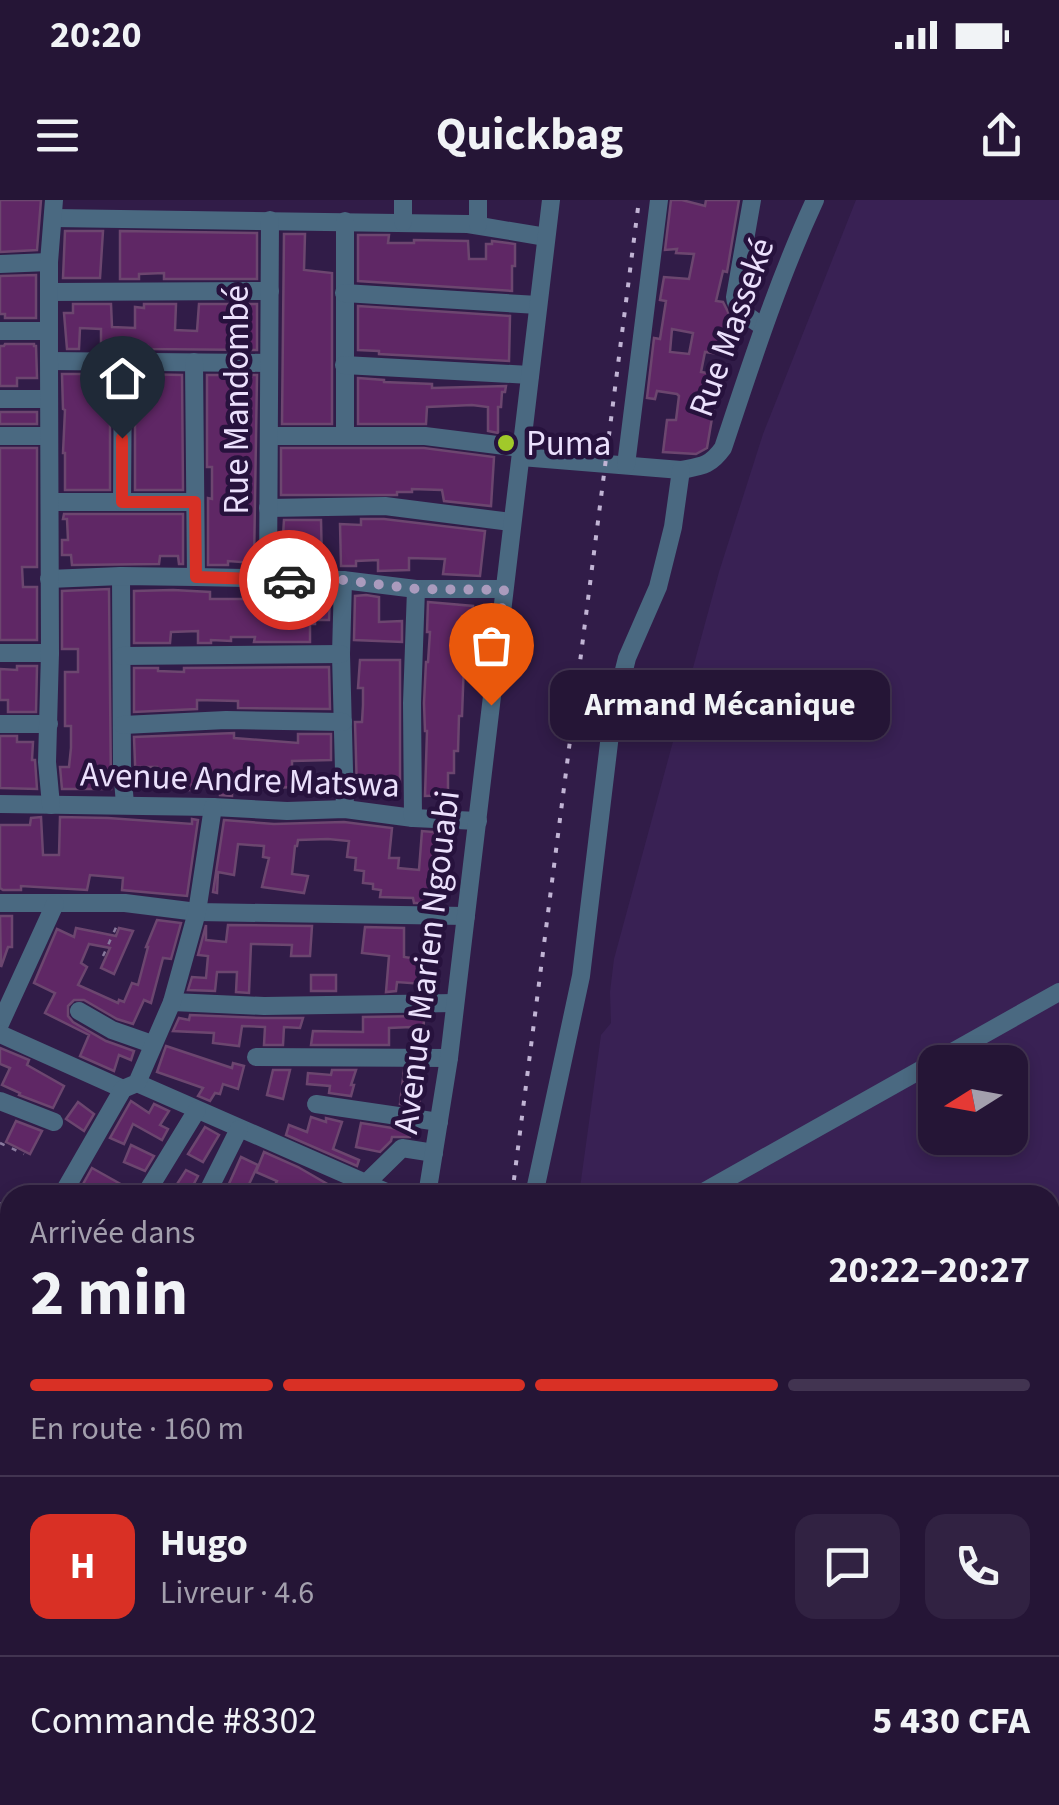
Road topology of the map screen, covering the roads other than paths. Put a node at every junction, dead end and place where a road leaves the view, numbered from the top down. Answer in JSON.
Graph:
{"nodes":[{"id":1,"x":404,"y":200,"type":"edge"},
{"id":2,"x":478,"y":200,"type":"edge"},
{"id":3,"x":551,"y":200,"type":"edge"},
{"id":4,"x":659,"y":200,"type":"edge"},
{"id":5,"x":752,"y":200,"type":"edge"},
{"id":6,"x":815,"y":200,"type":"edge"},
{"id":7,"x":54,"y":209,"type":"edge"},
{"id":8,"x":125,"y":209,"type":"edge"},
{"id":9,"x":200,"y":210,"type":"edge"},
{"id":10,"x":270,"y":220,"type":"junction"},
{"id":11,"x":345,"y":222,"type":"junction"},
{"id":12,"x":403,"y":222,"type":"junction"},
{"id":13,"x":478,"y":225,"type":"junction"},
{"id":14,"x":546,"y":237,"type":"junction"},
{"id":15,"x":49,"y":262,"type":"junction"},
{"id":16,"x":0,"y":264,"type":"edge"},
{"id":17,"x":270,"y":291,"type":"junction"},
{"id":18,"x":50,"y":292,"type":"junction"},
{"id":19,"x":344,"y":293,"type":"junction"},
{"id":20,"x":538,"y":305,"type":"junction"},
{"id":21,"x":763,"y":327,"type":"junction"},
{"id":22,"x":0,"y":331,"type":"edge"},
{"id":23,"x":49,"y":331,"type":"junction"},
{"id":24,"x":48,"y":361,"type":"junction"},
{"id":25,"x":122,"y":362,"type":"junction"},
{"id":26,"x":194,"y":362,"type":"junction"},
{"id":27,"x":269,"y":362,"type":"junction"},
{"id":28,"x":344,"y":365,"type":"junction"},
{"id":29,"x":530,"y":375,"type":"junction"},
{"id":30,"x":0,"y":398,"type":"edge"},
{"id":31,"x":49,"y":399,"type":"junction"},
{"id":32,"x":346,"y":435,"type":"junction"},
{"id":33,"x":0,"y":436,"type":"edge"},
{"id":34,"x":49,"y":436,"type":"junction"},
{"id":35,"x":268,"y":436,"type":"junction"},
{"id":36,"x":521,"y":452,"type":"junction"},
{"id":37,"x":626,"y":465,"type":"junction"},
{"id":38,"x":681,"y":470,"type":"junction"},
{"id":39,"x":50,"y":502,"type":"junction"},
{"id":40,"x":122,"y":502,"type":"junction"},
{"id":41,"x":195,"y":502,"type":"junction"},
{"id":42,"x":268,"y":508,"type":"junction"},
{"id":43,"x":512,"y":522,"type":"junction"},
{"id":44,"x":121,"y":576,"type":"junction"},
{"id":45,"x":196,"y":577,"type":"junction"},
{"id":46,"x":49,"y":579,"type":"junction"},
{"id":47,"x":268,"y":580,"type":"junction"},
{"id":48,"x":343,"y":580,"type":"junction"},
{"id":49,"x":416,"y":589,"type":"junction"},
{"id":50,"x":504,"y":590,"type":"junction"},
{"id":51,"x":0,"y":653,"type":"edge"},
{"id":52,"x":50,"y":653,"type":"junction"},
{"id":53,"x":341,"y":654,"type":"junction"},
{"id":54,"x":122,"y":656,"type":"junction"},
{"id":55,"x":343,"y":722,"type":"junction"},
{"id":56,"x":0,"y":724,"type":"edge"},
{"id":57,"x":49,"y":724,"type":"junction"},
{"id":58,"x":123,"y":725,"type":"junction"},
{"id":59,"x":0,"y":804,"type":"edge"},
{"id":60,"x":51,"y":804,"type":"junction"},
{"id":61,"x":125,"y":805,"type":"junction"},
{"id":62,"x":213,"y":807,"type":"junction"},
{"id":63,"x":344,"y":809,"type":"junction"},
{"id":64,"x":413,"y":818,"type":"junction"},
{"id":65,"x":478,"y":821,"type":"junction"},
{"id":66,"x":0,"y":903,"type":"edge"},
{"id":67,"x":55,"y":904,"type":"junction"},
{"id":68,"x":197,"y":912,"type":"junction"},
{"id":69,"x":466,"y":916,"type":"junction"},
{"id":70,"x":1059,"y":992,"type":"edge"},
{"id":71,"x":172,"y":1002,"type":"junction"},
{"id":72,"x":456,"y":1003,"type":"junction"},
{"id":73,"x":79,"y":1011,"type":"dead end"},
{"id":74,"x":0,"y":1024,"type":"edge"},
{"id":75,"x":0,"y":1034,"type":"edge"},
{"id":76,"x":152,"y":1044,"type":"junction"},
{"id":77,"x":256,"y":1057,"type":"dead end"},
{"id":78,"x":448,"y":1058,"type":"junction"},
{"id":79,"x":130,"y":1086,"type":"junction"},
{"id":80,"x":0,"y":1101,"type":"edge"},
{"id":81,"x":316,"y":1104,"type":"dead end"},
{"id":82,"x":197,"y":1110,"type":"junction"},
{"id":83,"x":54,"y":1122,"type":"dead end"},
{"id":84,"x":439,"y":1122,"type":"junction"},
{"id":85,"x":239,"y":1129,"type":"junction"},
{"id":86,"x":434,"y":1153,"type":"junction"},
{"id":87,"x":68,"y":1185,"type":"edge"},
{"id":88,"x":151,"y":1185,"type":"edge"},
{"id":89,"x":214,"y":1185,"type":"edge"},
{"id":90,"x":352,"y":1185,"type":"edge"},
{"id":91,"x":364,"y":1185,"type":"edge"},
{"id":92,"x":429,"y":1185,"type":"edge"},
{"id":93,"x":536,"y":1185,"type":"edge"},
{"id":94,"x":716,"y":1185,"type":"edge"}],
"edges":[{"from":1,"to":12,"type":"street"},
{"from":2,"to":13,"type":"street"},
{"from":3,"to":14,"type":"street","name":"Avenue Marien Ngouabi"},
{"from":4,"to":37,"type":"street"},
{"from":5,"to":21,"type":"street"},
{"from":6,"to":21,"type":"street","name":"Rue Masseké"},
{"from":7,"to":8,"type":"street"},
{"from":7,"to":15,"type":"street"},
{"from":8,"to":9,"type":"street"},
{"from":9,"to":10,"type":"street"},
{"from":10,"to":11,"type":"street"},
{"from":10,"to":17,"type":"street","name":"Rue Mandombé"},
{"from":11,"to":12,"type":"street"},
{"from":11,"to":19,"type":"street"},
{"from":12,"to":13,"type":"street"},
{"from":13,"to":14,"type":"street"},
{"from":14,"to":20,"type":"street","name":"Avenue Marien Ngouabi"},
{"from":15,"to":16,"type":"street"},
{"from":15,"to":18,"type":"street"},
{"from":17,"to":18,"type":"street"},
{"from":17,"to":27,"type":"street","name":"Rue Mandombé"},
{"from":18,"to":23,"type":"street"},
{"from":19,"to":20,"type":"street"},
{"from":19,"to":28,"type":"street"},
{"from":20,"to":29,"type":"street","name":"Avenue Marien Ngouabi"},
{"from":21,"to":38,"type":"street","name":"Rue Masseké"},
{"from":22,"to":23,"type":"street"},
{"from":23,"to":24,"type":"street"},
{"from":24,"to":25,"type":"street"},
{"from":24,"to":31,"type":"street"},
{"from":25,"to":26,"type":"street"},
{"from":25,"to":40,"type":"street"},
{"from":26,"to":27,"type":"street"},
{"from":26,"to":41,"type":"street"},
{"from":27,"to":35,"type":"street","name":"Rue Mandombé"},
{"from":28,"to":29,"type":"street"},
{"from":28,"to":32,"type":"street"},
{"from":29,"to":36,"type":"street","name":"Avenue Marien Ngouabi"},
{"from":30,"to":31,"type":"street"},
{"from":31,"to":34,"type":"street"},
{"from":32,"to":35,"type":"street"},
{"from":32,"to":36,"type":"street"},
{"from":33,"to":34,"type":"street"},
{"from":34,"to":39,"type":"street"},
{"from":35,"to":42,"type":"street","name":"Rue Mandombé"},
{"from":36,"to":37,"type":"street"},
{"from":36,"to":43,"type":"street","name":"Avenue Marien Ngouabi"},
{"from":37,"to":38,"type":"street"},
{"from":38,"to":93,"type":"street"},
{"from":39,"to":40,"type":"street"},
{"from":39,"to":46,"type":"street"},
{"from":40,"to":41,"type":"street"},
{"from":41,"to":45,"type":"street"},
{"from":42,"to":43,"type":"street"},
{"from":42,"to":47,"type":"street","name":"Rue Mandombé"},
{"from":43,"to":50,"type":"street","name":"Avenue Marien Ngouabi"},
{"from":44,"to":45,"type":"street"},
{"from":44,"to":46,"type":"street"},
{"from":44,"to":54,"type":"street"},
{"from":45,"to":47,"type":"street"},
{"from":46,"to":52,"type":"street"},
{"from":47,"to":48,"type":"street"},
{"from":48,"to":49,"type":"street"},
{"from":48,"to":53,"type":"street"},
{"from":49,"to":50,"type":"street"},
{"from":49,"to":64,"type":"street"},
{"from":50,"to":65,"type":"street","name":"Avenue Marien Ngouabi"},
{"from":51,"to":52,"type":"street"},
{"from":52,"to":57,"type":"street"},
{"from":53,"to":54,"type":"street"},
{"from":53,"to":55,"type":"street"},
{"from":54,"to":58,"type":"street"},
{"from":55,"to":58,"type":"street"},
{"from":55,"to":63,"type":"street"},
{"from":56,"to":57,"type":"street"},
{"from":57,"to":60,"type":"street"},
{"from":58,"to":61,"type":"street"},
{"from":59,"to":60,"type":"street","name":"Avenue Andre Matswa"},
{"from":60,"to":61,"type":"street","name":"Avenue Andre Matswa"},
{"from":61,"to":62,"type":"street","name":"Avenue Andre Matswa"},
{"from":62,"to":63,"type":"street","name":"Avenue Andre Matswa"},
{"from":62,"to":68,"type":"street"},
{"from":63,"to":64,"type":"street","name":"Avenue Andre Matswa"},
{"from":64,"to":65,"type":"street","name":"Avenue Andre Matswa"},
{"from":65,"to":69,"type":"street","name":"Avenue Marien Ngouabi"},
{"from":66,"to":67,"type":"street"},
{"from":67,"to":68,"type":"street"},
{"from":67,"to":74,"type":"street"},
{"from":68,"to":69,"type":"street"},
{"from":68,"to":71,"type":"street"},
{"from":69,"to":72,"type":"street","name":"Avenue Marien Ngouabi"},
{"from":70,"to":94,"type":"street"},
{"from":71,"to":72,"type":"street"},
{"from":71,"to":76,"type":"street"},
{"from":72,"to":78,"type":"street","name":"Avenue Marien Ngouabi"},
{"from":73,"to":76,"type":"street"},
{"from":75,"to":79,"type":"street"},
{"from":76,"to":79,"type":"street"},
{"from":77,"to":78,"type":"street"},
{"from":78,"to":84,"type":"street","name":"Avenue Marien Ngouabi"},
{"from":79,"to":82,"type":"street"},
{"from":79,"to":87,"type":"street"},
{"from":80,"to":83,"type":"street"},
{"from":81,"to":84,"type":"street"},
{"from":82,"to":85,"type":"street"},
{"from":82,"to":88,"type":"street"},
{"from":84,"to":86,"type":"street","name":"Avenue Marien Ngouabi"},
{"from":85,"to":89,"type":"street"},
{"from":85,"to":90,"type":"street"},
{"from":86,"to":91,"type":"street"},
{"from":86,"to":92,"type":"street","name":"Avenue Marien Ngouabi"}]}
